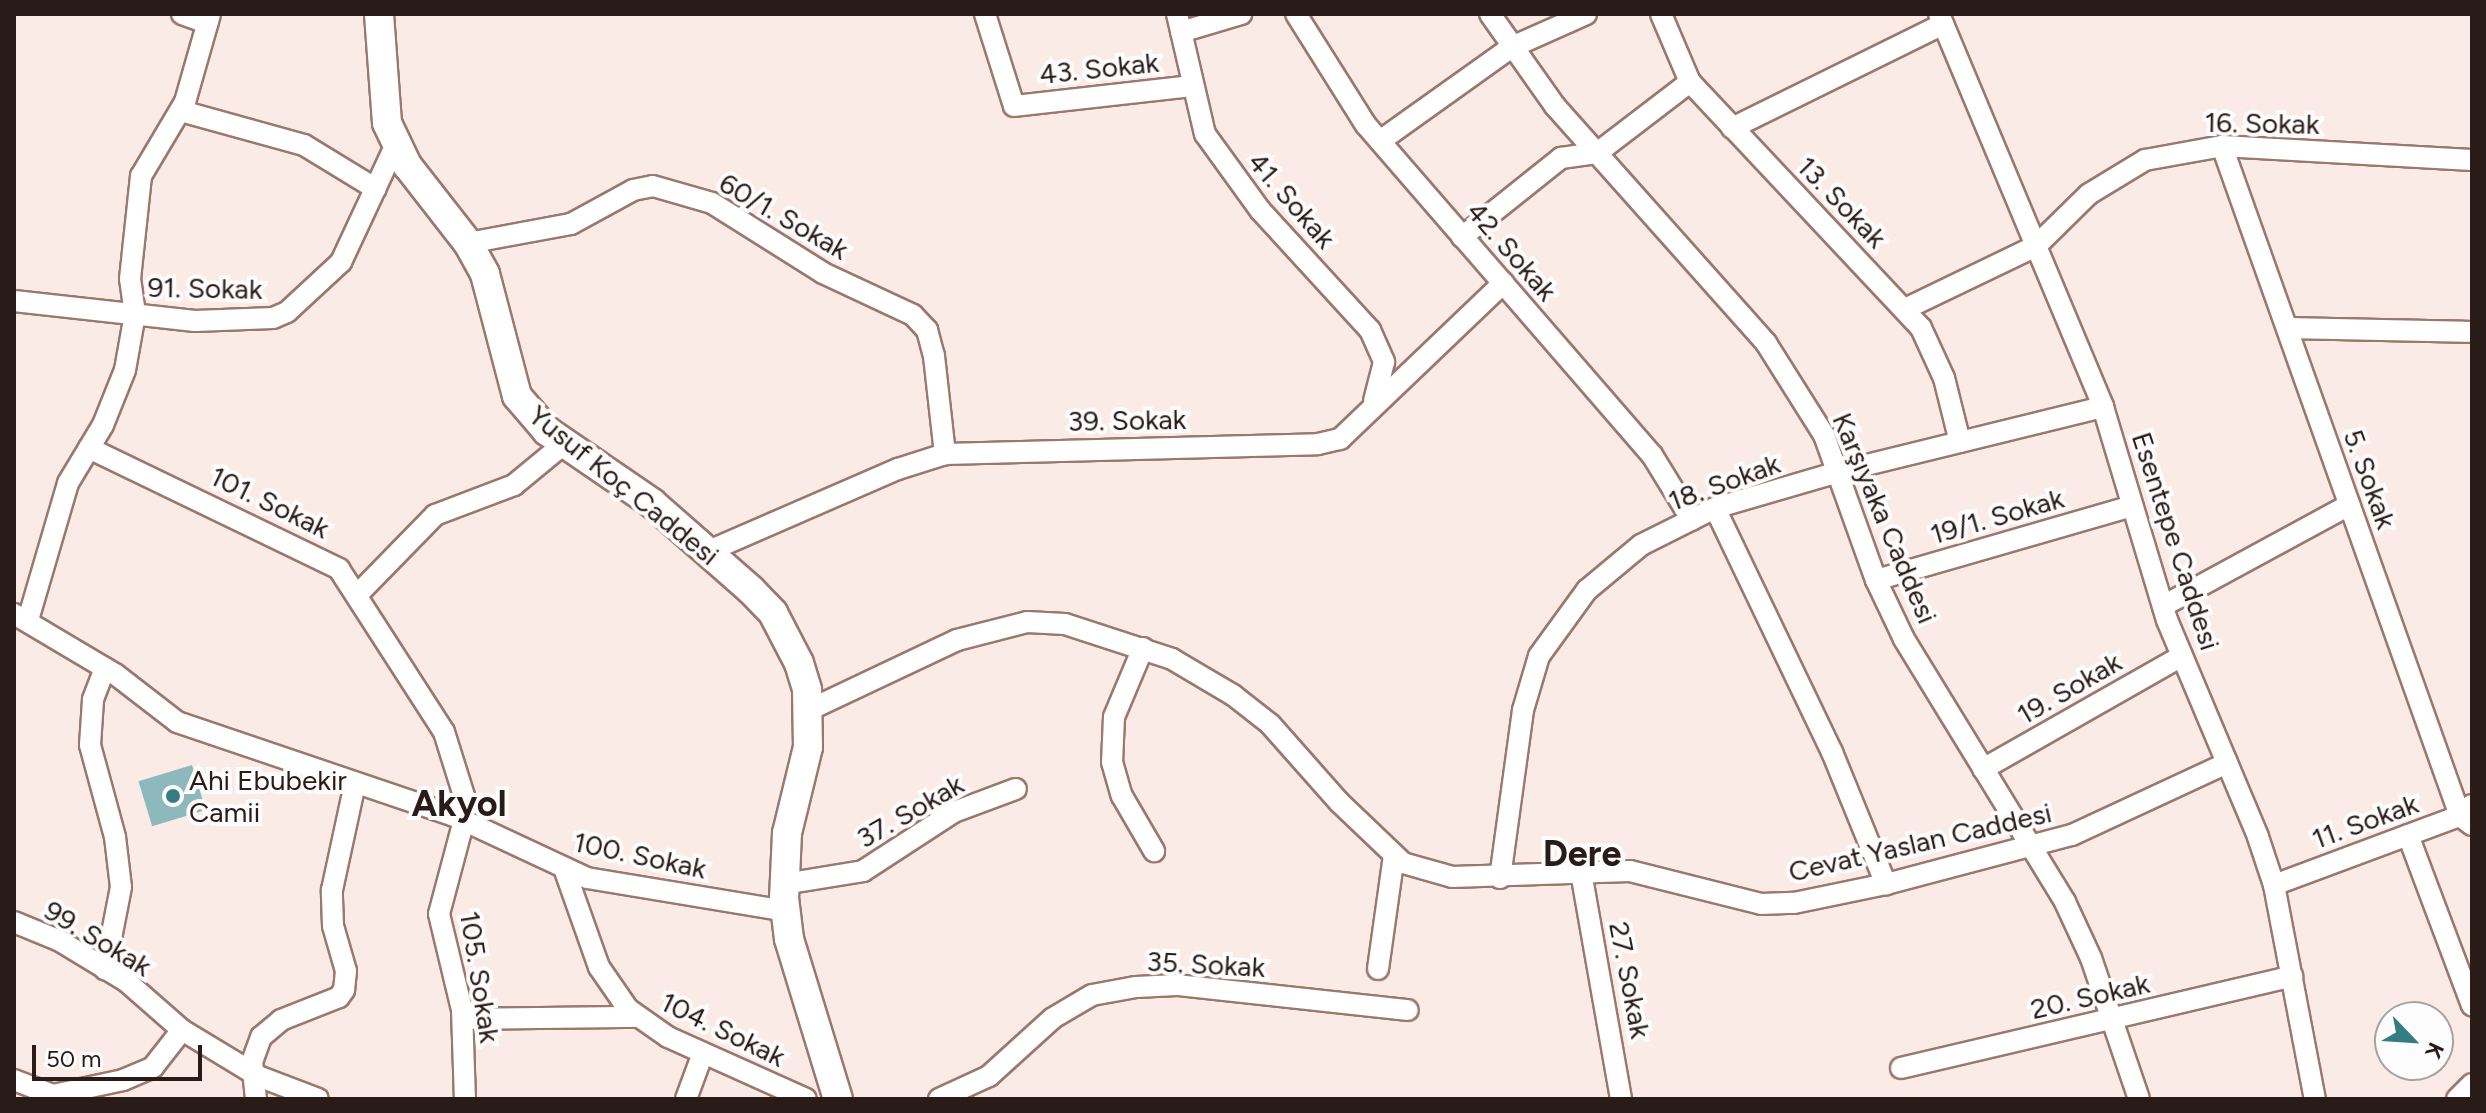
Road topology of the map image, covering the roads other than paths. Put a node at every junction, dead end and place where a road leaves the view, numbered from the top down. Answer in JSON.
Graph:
{"nodes":[{"id":1,"x":182,"y":14,"type":"edge"},
{"id":2,"x":379,"y":14,"type":"edge"},
{"id":3,"x":985,"y":14,"type":"edge"},
{"id":4,"x":1241,"y":14,"type":"edge"},
{"id":5,"x":1298,"y":14,"type":"edge"},
{"id":6,"x":1490,"y":14,"type":"edge"},
{"id":7,"x":1586,"y":14,"type":"edge"},
{"id":8,"x":1661,"y":14,"type":"edge"},
{"id":9,"x":209,"y":19,"type":"edge"},
{"id":10,"x":1941,"y":19,"type":"edge"},
{"id":11,"x":1179,"y":23,"type":"edge"},
{"id":12,"x":1512,"y":47,"type":"junction"},
{"id":13,"x":1690,"y":82,"type":"junction"},
{"id":14,"x":1191,"y":86,"type":"junction"},
{"id":15,"x":181,"y":111,"type":"junction"},
{"id":16,"x":1732,"y":128,"type":"junction"},
{"id":17,"x":1380,"y":141,"type":"junction"},
{"id":18,"x":395,"y":146,"type":"junction"},
{"id":19,"x":2222,"y":146,"type":"junction"},
{"id":20,"x":1597,"y":153,"type":"junction"},
{"id":21,"x":2472,"y":160,"type":"edge"},
{"id":22,"x":376,"y":189,"type":"junction"},
{"id":23,"x":1462,"y":237,"type":"junction"},
{"id":24,"x":468,"y":243,"type":"junction"},
{"id":25,"x":2036,"y":246,"type":"junction"},
{"id":26,"x":1503,"y":283,"type":"junction"},
{"id":27,"x":14,"y":301,"type":"edge"},
{"id":28,"x":1905,"y":309,"type":"junction"},
{"id":29,"x":135,"y":314,"type":"junction"},
{"id":30,"x":2287,"y":328,"type":"junction"},
{"id":31,"x":2472,"y":332,"type":"edge"},
{"id":32,"x":1372,"y":407,"type":"junction"},
{"id":33,"x":2103,"y":407,"type":"junction"},
{"id":34,"x":1960,"y":442,"type":"junction"},
{"id":35,"x":565,"y":443,"type":"junction"},
{"id":36,"x":89,"y":448,"type":"junction"},
{"id":37,"x":945,"y":454,"type":"junction"},
{"id":38,"x":1838,"y":472,"type":"junction"},
{"id":39,"x":2349,"y":505,"type":"junction"},
{"id":40,"x":2133,"y":506,"type":"junction"},
{"id":41,"x":1715,"y":508,"type":"junction"},
{"id":42,"x":1692,"y":520,"type":"junction"},
{"id":43,"x":709,"y":551,"type":"junction"},
{"id":44,"x":1876,"y":580,"type":"junction"},
{"id":45,"x":359,"y":593,"type":"junction"},
{"id":46,"x":2163,"y":606,"type":"junction"},
{"id":47,"x":21,"y":617,"type":"edge"},
{"id":48,"x":1143,"y":648,"type":"junction"},
{"id":49,"x":2182,"y":656,"type":"junction"},
{"id":50,"x":105,"y":668,"type":"junction"},
{"id":51,"x":809,"y":710,"type":"junction"},
{"id":52,"x":2227,"y":763,"type":"junction"},
{"id":53,"x":1983,"y":769,"type":"junction"},
{"id":54,"x":355,"y":784,"type":"junction"},
{"id":55,"x":1016,"y":789,"type":"dead end"},
{"id":56,"x":2468,"y":815,"type":"edge"},
{"id":57,"x":464,"y":820,"type":"junction"},
{"id":58,"x":2408,"y":835,"type":"junction"},
{"id":59,"x":2031,"y":847,"type":"junction"},
{"id":60,"x":1154,"y":851,"type":"dead end"},
{"id":61,"x":1394,"y":855,"type":"junction"},
{"id":62,"x":565,"y":871,"type":"junction"},
{"id":63,"x":1581,"y":872,"type":"junction"},
{"id":64,"x":1500,"y":878,"type":"junction"},
{"id":65,"x":1886,"y":884,"type":"junction"},
{"id":66,"x":2274,"y":885,"type":"junction"},
{"id":67,"x":785,"y":898,"type":"junction"},
{"id":68,"x":14,"y":922,"type":"edge"},
{"id":69,"x":105,"y":969,"type":"junction"},
{"id":70,"x":1378,"y":969,"type":"dead end"},
{"id":71,"x":2292,"y":976,"type":"junction"},
{"id":72,"x":2472,"y":1005,"type":"edge"},
{"id":73,"x":1408,"y":1010,"type":"dead end"},
{"id":74,"x":636,"y":1017,"type":"junction"},
{"id":75,"x":464,"y":1019,"type":"junction"},
{"id":76,"x":2114,"y":1020,"type":"junction"},
{"id":77,"x":182,"y":1030,"type":"junction"},
{"id":78,"x":703,"y":1053,"type":"junction"},
{"id":79,"x":1901,"y":1068,"type":"dead end"},
{"id":80,"x":253,"y":1073,"type":"junction"},
{"id":81,"x":14,"y":1080,"type":"edge"},
{"id":82,"x":2472,"y":1084,"type":"edge"},
{"id":83,"x":44,"y":1097,"type":"edge"},
{"id":84,"x":256,"y":1099,"type":"edge"},
{"id":85,"x":318,"y":1099,"type":"edge"},
{"id":86,"x":465,"y":1099,"type":"edge"},
{"id":87,"x":686,"y":1099,"type":"edge"},
{"id":88,"x":806,"y":1099,"type":"edge"},
{"id":89,"x":838,"y":1099,"type":"edge"},
{"id":90,"x":939,"y":1099,"type":"edge"},
{"id":91,"x":1621,"y":1099,"type":"edge"},
{"id":92,"x":2139,"y":1099,"type":"edge"},
{"id":93,"x":2315,"y":1099,"type":"edge"},
{"id":94,"x":2457,"y":1099,"type":"edge"}],
"edges":[{"from":1,"to":9,"type":"street"},
{"from":2,"to":18,"type":"street","name":"Yusuf Koç Caddesi"},
{"from":3,"to":14,"type":"street","name":"43. Sokak"},
{"from":4,"to":11,"type":"street"},
{"from":5,"to":17,"type":"street","name":"42. Sokak"},
{"from":6,"to":12,"type":"street","name":"Karşıyaka Caddesi"},
{"from":7,"to":12,"type":"street"},
{"from":8,"to":13,"type":"street","name":"13. Sokak"},
{"from":9,"to":15,"type":"street"},
{"from":10,"to":16,"type":"street"},
{"from":10,"to":25,"type":"street","name":"Esentepe Caddesi"},
{"from":11,"to":14,"type":"street","name":"41. Sokak"},
{"from":12,"to":17,"type":"street"},
{"from":12,"to":20,"type":"street","name":"Karşıyaka Caddesi"},
{"from":13,"to":16,"type":"street","name":"13. Sokak"},
{"from":13,"to":20,"type":"street"},
{"from":14,"to":32,"type":"street","name":"41. Sokak"},
{"from":15,"to":22,"type":"street"},
{"from":15,"to":29,"type":"street"},
{"from":16,"to":28,"type":"street","name":"13. Sokak"},
{"from":17,"to":23,"type":"street","name":"42. Sokak"},
{"from":18,"to":22,"type":"street","name":"91. Sokak"},
{"from":18,"to":24,"type":"street","name":"Yusuf Koç Caddesi"},
{"from":19,"to":21,"type":"street","name":"16. Sokak"},
{"from":19,"to":25,"type":"street","name":"16. Sokak"},
{"from":19,"to":30,"type":"street","name":"5. Sokak"},
{"from":20,"to":23,"type":"street"},
{"from":20,"to":38,"type":"street","name":"Karşıyaka Caddesi"},
{"from":22,"to":29,"type":"street","name":"91. Sokak"},
{"from":23,"to":26,"type":"street","name":"42. Sokak"},
{"from":24,"to":35,"type":"street","name":"Yusuf Koç Caddesi"},
{"from":24,"to":37,"type":"street","name":"60/1. Sokak"},
{"from":25,"to":28,"type":"street","name":"16. Sokak"},
{"from":25,"to":33,"type":"street","name":"Esentepe Caddesi"},
{"from":26,"to":32,"type":"street","name":"39. Sokak"},
{"from":26,"to":42,"type":"street","name":"42. Sokak"},
{"from":27,"to":29,"type":"street","name":"91. Sokak"},
{"from":28,"to":34,"type":"street","name":"13. Sokak"},
{"from":29,"to":36,"type":"street"},
{"from":30,"to":31,"type":"street"},
{"from":30,"to":39,"type":"street","name":"5. Sokak"},
{"from":32,"to":37,"type":"street","name":"39. Sokak"},
{"from":33,"to":34,"type":"street","name":"18. Sokak"},
{"from":33,"to":40,"type":"street","name":"Esentepe Caddesi"},
{"from":34,"to":38,"type":"street","name":"18. Sokak"},
{"from":35,"to":43,"type":"street","name":"Yusuf Koç Caddesi"},
{"from":35,"to":45,"type":"street"},
{"from":36,"to":45,"type":"street","name":"101. Sokak"},
{"from":36,"to":47,"type":"street"},
{"from":37,"to":43,"type":"street","name":"39. Sokak"},
{"from":38,"to":41,"type":"street","name":"18. Sokak"},
{"from":38,"to":44,"type":"street","name":"Karşıyaka Caddesi"},
{"from":39,"to":46,"type":"street"},
{"from":39,"to":56,"type":"street","name":"5. Sokak"},
{"from":40,"to":44,"type":"street","name":"19/1. Sokak"},
{"from":40,"to":46,"type":"street","name":"Esentepe Caddesi"},
{"from":41,"to":42,"type":"street","name":"18. Sokak"},
{"from":41,"to":65,"type":"street"},
{"from":42,"to":64,"type":"street","name":"18. Sokak"},
{"from":43,"to":51,"type":"street","name":"Yusuf Koç Caddesi"},
{"from":44,"to":53,"type":"street","name":"Karşıyaka Caddesi"},
{"from":45,"to":57,"type":"street","name":"101. Sokak"},
{"from":46,"to":49,"type":"street","name":"Esentepe Caddesi"},
{"from":47,"to":50,"type":"street","name":"100. Sokak"},
{"from":48,"to":51,"type":"street","name":"Cevat Yaslan Caddesi"},
{"from":48,"to":60,"type":"street"},
{"from":48,"to":61,"type":"street","name":"Cevat Yaslan Caddesi"},
{"from":49,"to":52,"type":"street","name":"Esentepe Caddesi"},
{"from":49,"to":53,"type":"street","name":"19. Sokak"},
{"from":50,"to":54,"type":"street","name":"100. Sokak"},
{"from":50,"to":69,"type":"street"},
{"from":51,"to":67,"type":"street","name":"Yusuf Koç Caddesi"},
{"from":52,"to":59,"type":"street","name":"Cevat Yaslan Caddesi"},
{"from":52,"to":66,"type":"street","name":"Esentepe Caddesi"},
{"from":53,"to":59,"type":"street","name":"Karşıyaka Caddesi"},
{"from":54,"to":57,"type":"street","name":"100. Sokak"},
{"from":54,"to":80,"type":"street"},
{"from":55,"to":67,"type":"street","name":"37. Sokak"},
{"from":56,"to":58,"type":"street","name":"11. Sokak"},
{"from":57,"to":62,"type":"street","name":"100. Sokak"},
{"from":57,"to":75,"type":"street","name":"105. Sokak"},
{"from":58,"to":66,"type":"street","name":"11. Sokak"},
{"from":58,"to":72,"type":"street"},
{"from":59,"to":65,"type":"street","name":"Cevat Yaslan Caddesi"},
{"from":59,"to":76,"type":"street","name":"Karşıyaka Caddesi"},
{"from":61,"to":64,"type":"street","name":"Cevat Yaslan Caddesi"},
{"from":61,"to":70,"type":"street"},
{"from":62,"to":67,"type":"street","name":"100. Sokak"},
{"from":62,"to":74,"type":"street","name":"104. Sokak"},
{"from":63,"to":64,"type":"street","name":"Cevat Yaslan Caddesi"},
{"from":63,"to":65,"type":"street","name":"Cevat Yaslan Caddesi"},
{"from":63,"to":91,"type":"street","name":"27. Sokak"},
{"from":66,"to":71,"type":"street","name":"Esentepe Caddesi"},
{"from":67,"to":89,"type":"street","name":"Yusuf Koç Caddesi"},
{"from":68,"to":69,"type":"street","name":"99. Sokak"},
{"from":69,"to":77,"type":"street","name":"99. Sokak"},
{"from":71,"to":76,"type":"street","name":"20. Sokak"},
{"from":71,"to":93,"type":"street","name":"Esentepe Caddesi"},
{"from":73,"to":90,"type":"street","name":"35. Sokak"},
{"from":74,"to":75,"type":"street"},
{"from":74,"to":78,"type":"street","name":"104. Sokak"},
{"from":75,"to":86,"type":"street","name":"105. Sokak"},
{"from":76,"to":79,"type":"street","name":"20. Sokak"},
{"from":76,"to":92,"type":"street","name":"Karşıyaka Caddesi"},
{"from":77,"to":80,"type":"street","name":"99. Sokak"},
{"from":77,"to":83,"type":"street"},
{"from":78,"to":87,"type":"street"},
{"from":78,"to":88,"type":"street","name":"104. Sokak"},
{"from":80,"to":84,"type":"street"},
{"from":80,"to":85,"type":"street","name":"99. Sokak"},
{"from":81,"to":83,"type":"street"},
{"from":82,"to":94,"type":"street"}]}
